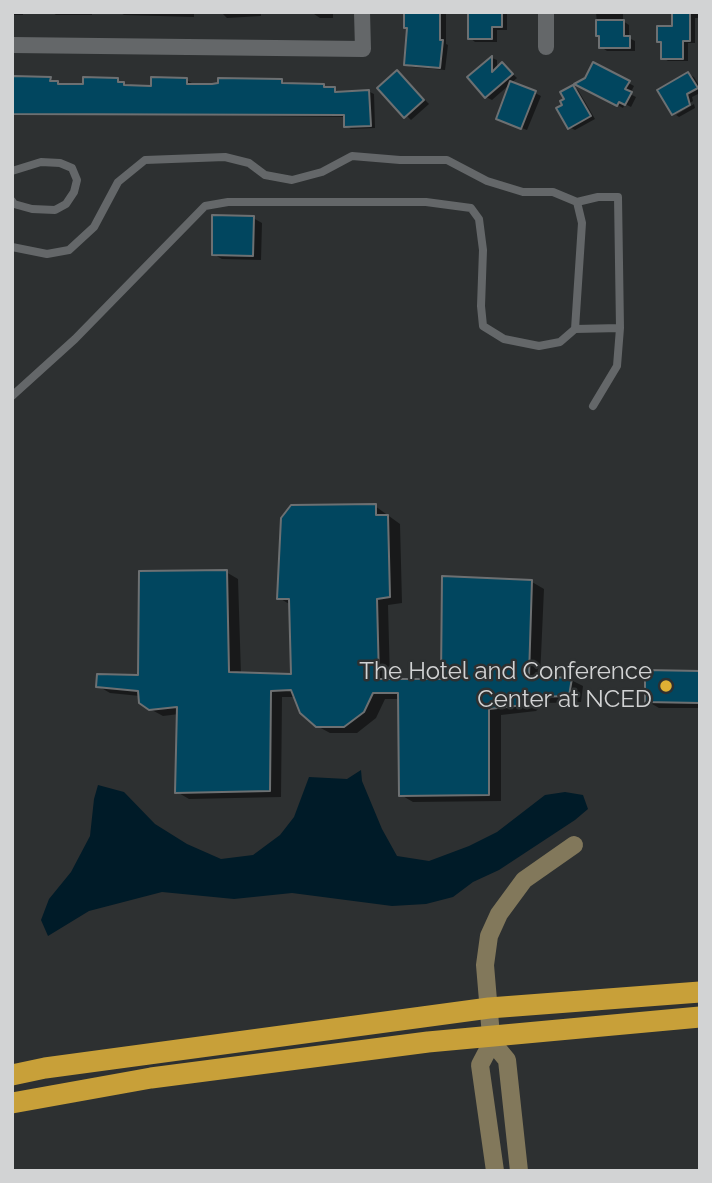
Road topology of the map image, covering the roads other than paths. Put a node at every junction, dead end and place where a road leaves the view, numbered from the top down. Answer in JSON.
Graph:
{"nodes":[{"id":1,"x":362,"y":12,"type":"edge"},
{"id":2,"x":546,"y":12,"type":"edge"},
{"id":3,"x":12,"y":45,"type":"edge"},
{"id":4,"x":546,"y":47,"type":"dead end"},
{"id":5,"x":12,"y":171,"type":"edge"},
{"id":6,"x":12,"y":201,"type":"edge"},
{"id":7,"x":577,"y":202,"type":"junction"},
{"id":8,"x":12,"y":247,"type":"edge"},
{"id":9,"x":575,"y":328,"type":"junction"},
{"id":10,"x":620,"y":328,"type":"junction"},
{"id":11,"x":12,"y":396,"type":"edge"},
{"id":12,"x":593,"y":406,"type":"dead end"},
{"id":13,"x":574,"y":845,"type":"dead end"},
{"id":14,"x":700,"y":992,"type":"edge"},
{"id":15,"x":489,"y":1007,"type":"junction"},
{"id":16,"x":700,"y":1017,"type":"edge"},
{"id":17,"x":491,"y":1039,"type":"junction"},
{"id":18,"x":12,"y":1075,"type":"edge"},
{"id":19,"x":12,"y":1102,"type":"edge"},
{"id":20,"x":495,"y":1171,"type":"edge"},
{"id":21,"x":519,"y":1171,"type":"edge"}],
"edges":[{"from":1,"to":3,"type":"street"},
{"from":2,"to":4,"type":"street"},
{"from":5,"to":6,"type":"lane"},
{"from":7,"to":8,"type":"lane"},
{"from":7,"to":9,"type":"lane"},
{"from":7,"to":10,"type":"lane"},
{"from":9,"to":10,"type":"lane"},
{"from":9,"to":11,"type":"lane"},
{"from":10,"to":12,"type":"lane"},
{"from":13,"to":15,"type":"street"},
{"from":14,"to":15,"type":"highway"},
{"from":15,"to":17,"type":"street"},
{"from":15,"to":18,"type":"highway"},
{"from":16,"to":17,"type":"highway"},
{"from":17,"to":19,"type":"highway"},
{"from":17,"to":20,"type":"street"},
{"from":17,"to":21,"type":"street"}]}
